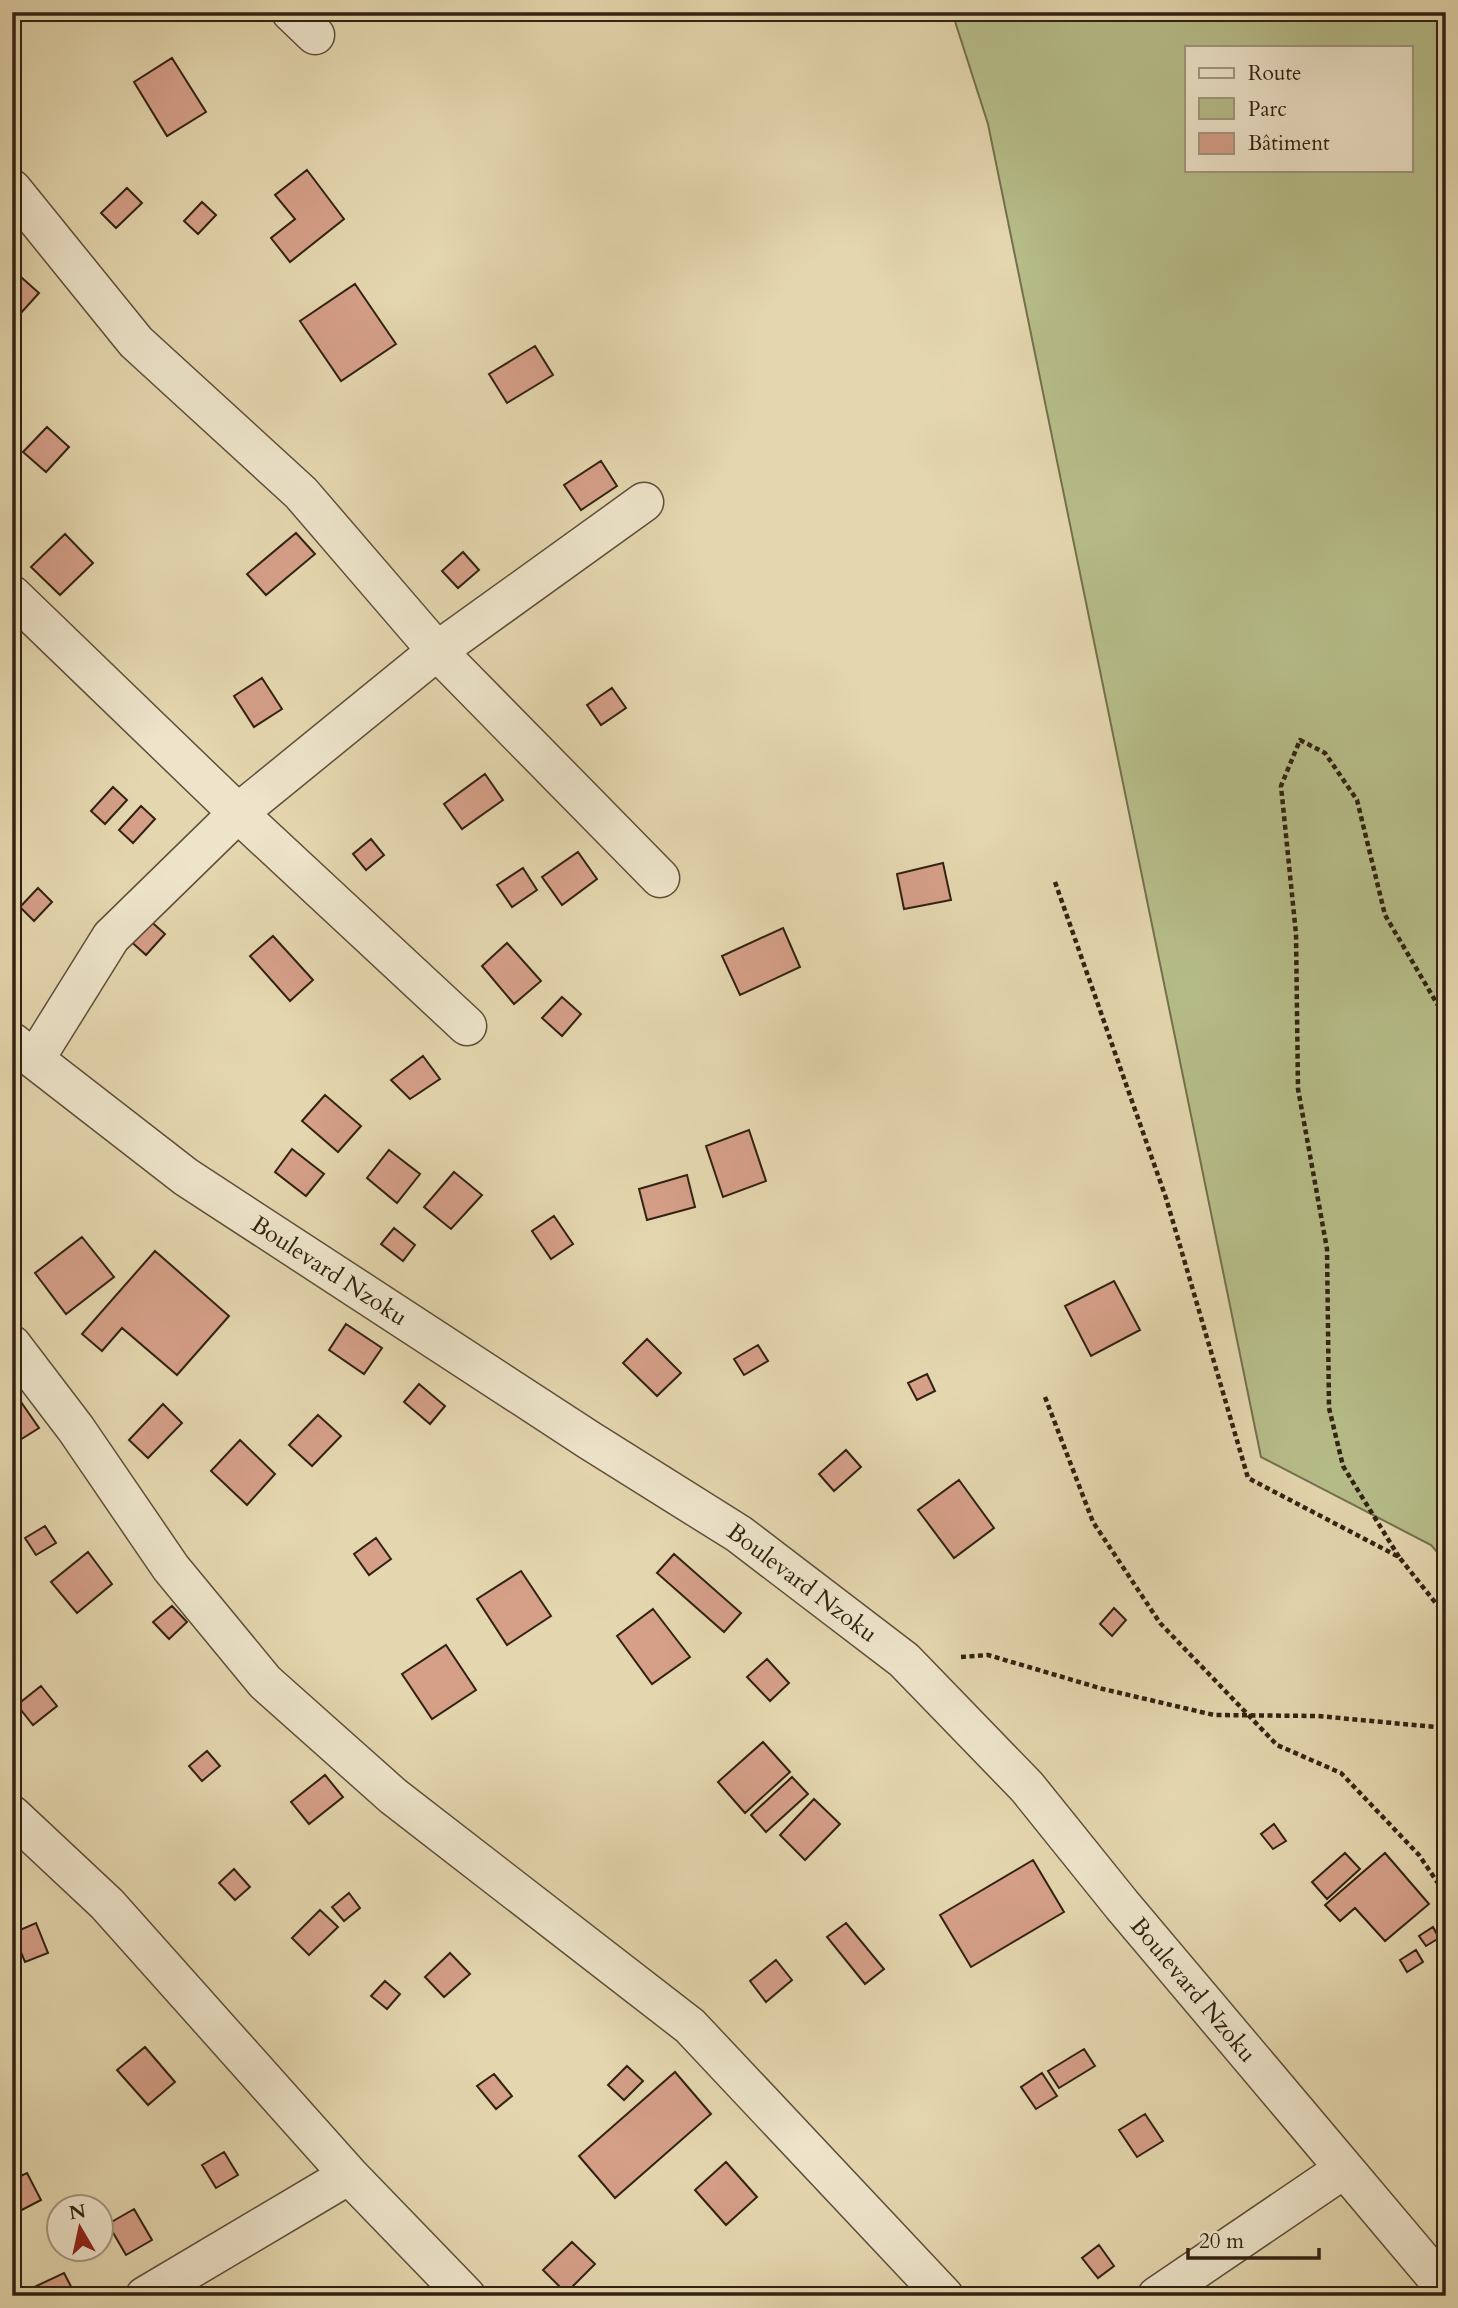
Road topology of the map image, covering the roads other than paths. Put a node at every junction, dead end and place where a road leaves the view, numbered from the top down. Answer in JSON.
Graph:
{"nodes":[{"id":1,"x":12,"y":189,"type":"edge"},
{"id":2,"x":644,"y":502,"type":"dead end"},
{"id":3,"x":12,"y":595,"type":"edge"},
{"id":4,"x":437,"y":651,"type":"junction"},
{"id":5,"x":238,"y":813,"type":"junction"},
{"id":6,"x":660,"y":878,"type":"dead end"},
{"id":7,"x":467,"y":1026,"type":"dead end"},
{"id":8,"x":24,"y":1051,"type":"edge"},
{"id":9,"x":12,"y":1345,"type":"edge"},
{"id":10,"x":12,"y":1815,"type":"edge"},
{"id":11,"x":1344,"y":2169,"type":"junction"},
{"id":12,"x":349,"y":2175,"type":"junction"},
{"id":13,"x":1446,"y":2289,"type":"edge"},
{"id":14,"x":148,"y":2295,"type":"edge"},
{"id":15,"x":466,"y":2296,"type":"edge"},
{"id":16,"x":944,"y":2296,"type":"edge"},
{"id":17,"x":1157,"y":2296,"type":"edge"}],
"edges":[{"from":1,"to":4,"type":"street"},
{"from":2,"to":4,"type":"street"},
{"from":3,"to":5,"type":"street"},
{"from":4,"to":5,"type":"street"},
{"from":4,"to":6,"type":"street"},
{"from":5,"to":7,"type":"street"},
{"from":5,"to":8,"type":"street"},
{"from":8,"to":11,"type":"street","name":"Boulevard Nzoku"},
{"from":9,"to":16,"type":"street"},
{"from":10,"to":12,"type":"street"},
{"from":11,"to":13,"type":"street","name":"Boulevard Nzoku"},
{"from":11,"to":17,"type":"street"},
{"from":12,"to":14,"type":"street"},
{"from":12,"to":15,"type":"street"}]}
